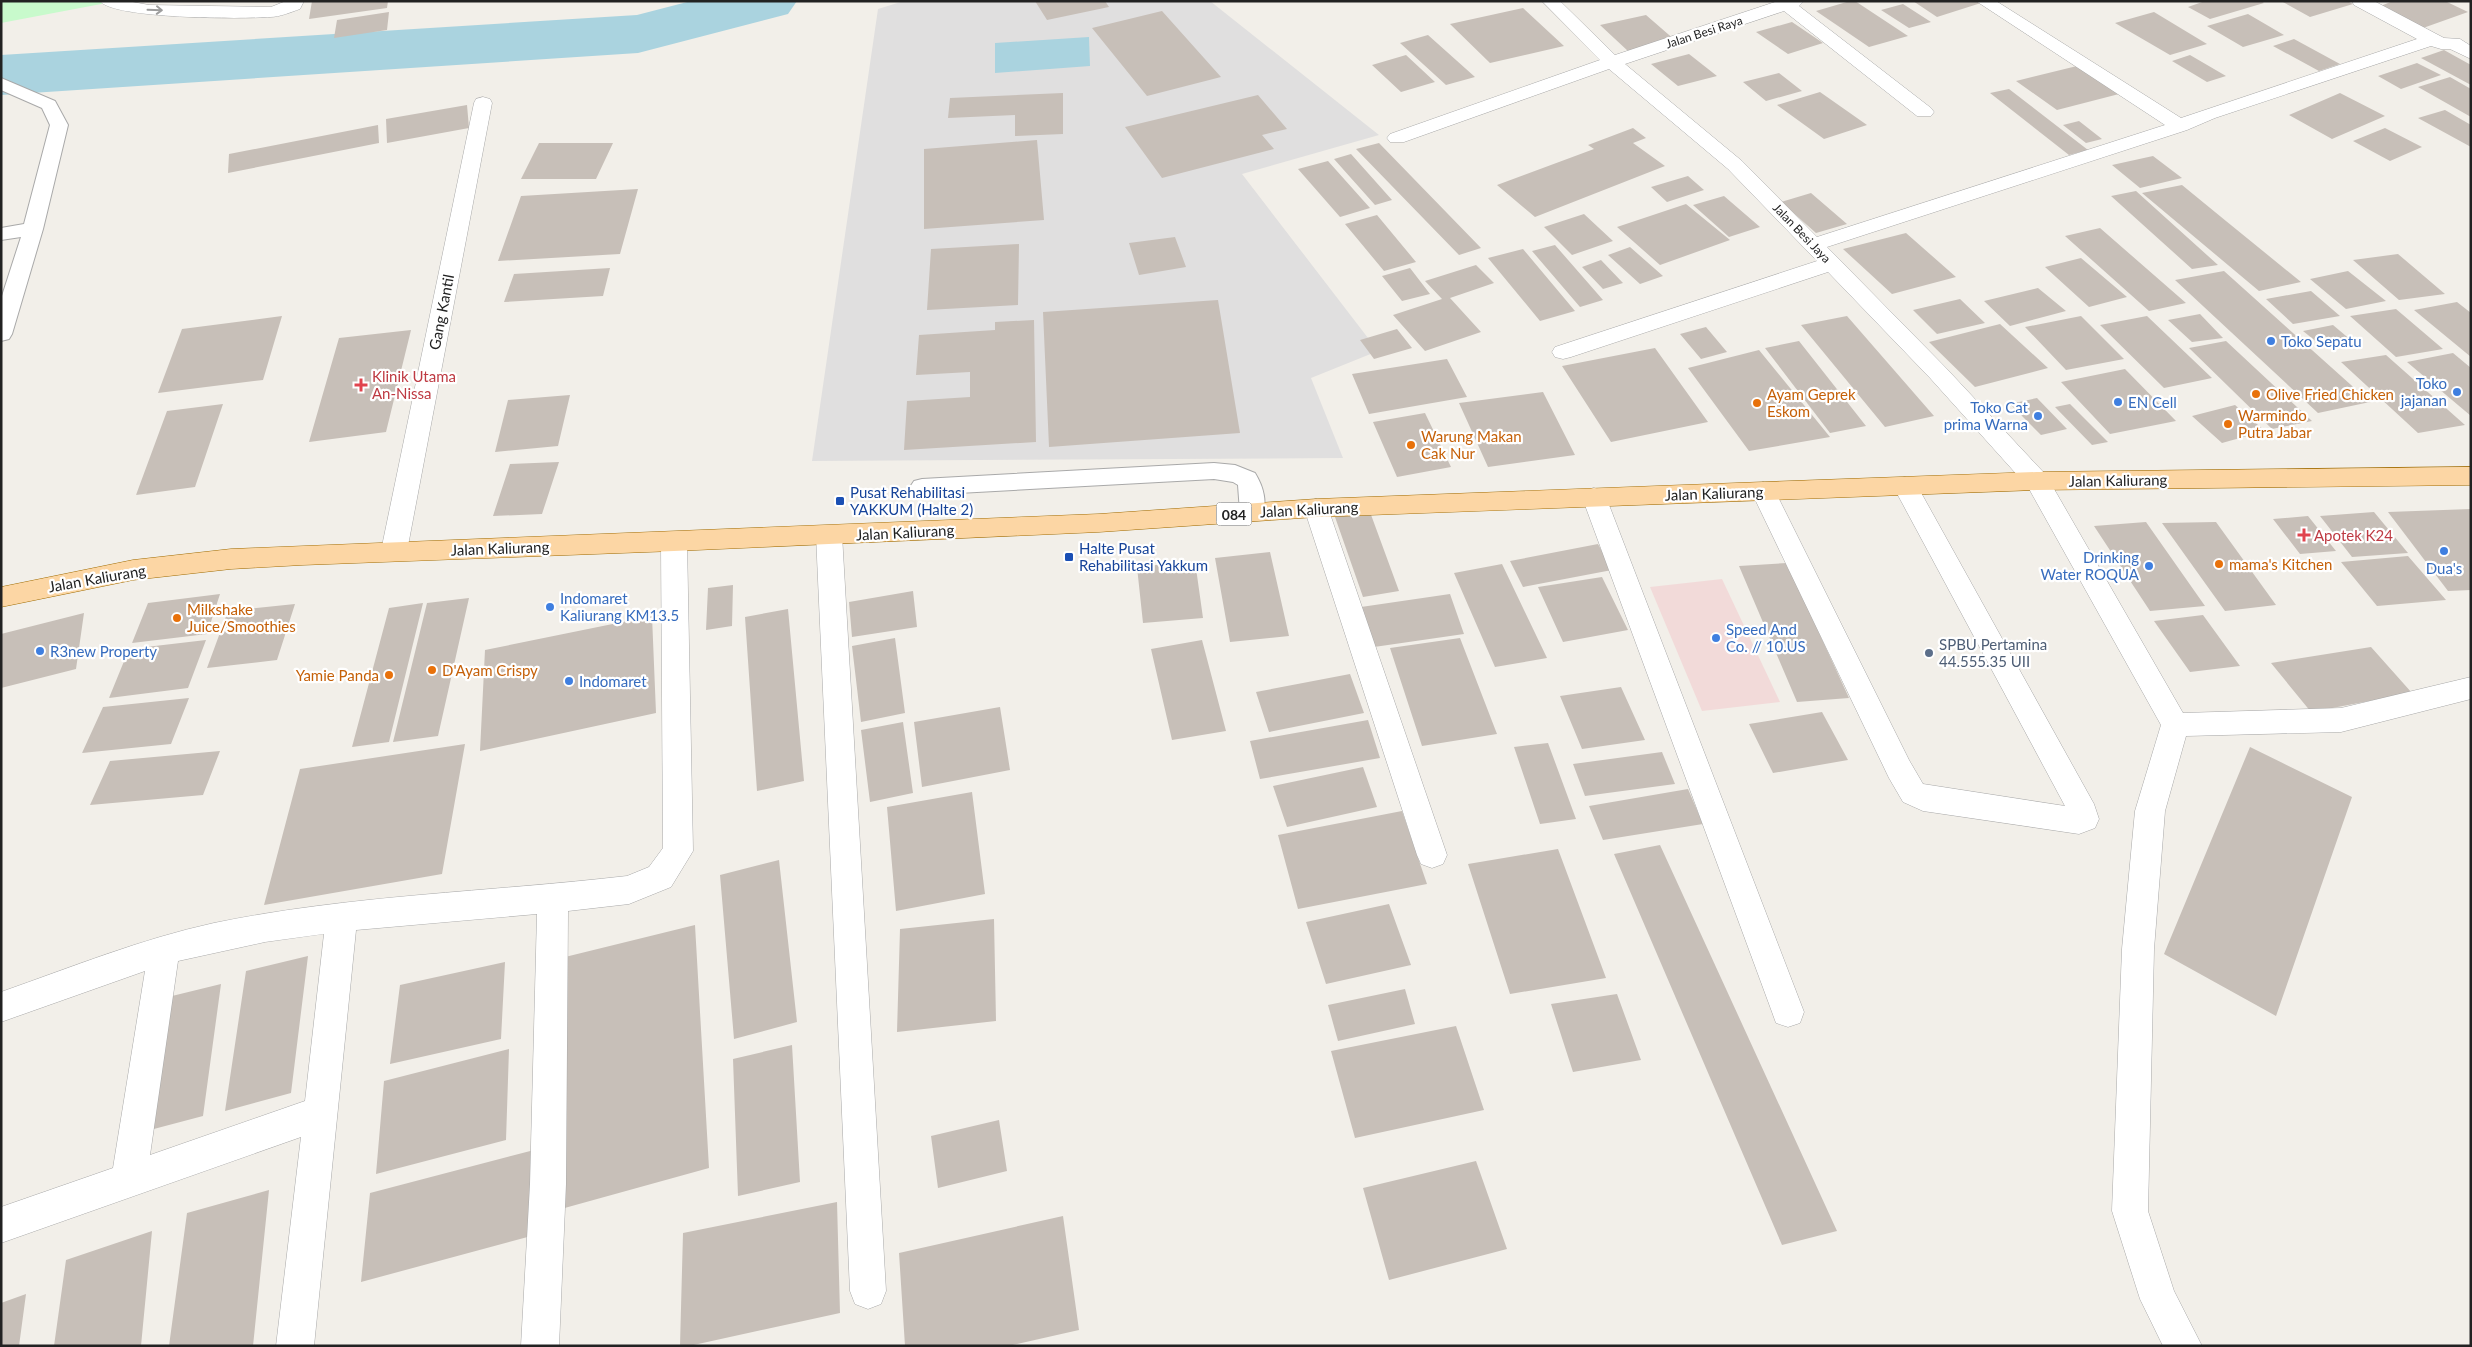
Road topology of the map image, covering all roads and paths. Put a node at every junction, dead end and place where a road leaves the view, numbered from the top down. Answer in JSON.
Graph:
{"nodes":[{"id":1,"x":108,"y":1,"type":"edge"},
{"id":2,"x":295,"y":1,"type":"edge"},
{"id":3,"x":1550,"y":1,"type":"edge"},
{"id":4,"x":1984,"y":1,"type":"edge"},
{"id":5,"x":2360,"y":1,"type":"edge"},
{"id":6,"x":1791,"y":3,"type":"edge"},
{"id":7,"x":2434,"y":39,"type":"junction"},
{"id":8,"x":2462,"y":40,"type":"edge"},
{"id":9,"x":2471,"y":54,"type":"edge"},
{"id":10,"x":1612,"y":62,"type":"junction"},
{"id":11,"x":1,"y":83,"type":"edge"},
{"id":12,"x":483,"y":103,"type":"dead end"},
{"id":13,"x":1924,"y":112,"type":"dead end"},
{"id":14,"x":2180,"y":126,"type":"junction"},
{"id":15,"x":1397,"y":138,"type":"dead end"},
{"id":16,"x":34,"y":229,"type":"junction"},
{"id":17,"x":1,"y":234,"type":"edge"},
{"id":18,"x":1813,"y":245,"type":"junction"},
{"id":19,"x":1831,"y":264,"type":"junction"},
{"id":20,"x":1,"y":334,"type":"edge"},
{"id":21,"x":1563,"y":352,"type":"dead end"},
{"id":22,"x":2471,"y":476,"type":"edge"},
{"id":23,"x":2037,"y":481,"type":"junction"},
{"id":24,"x":1905,"y":486,"type":"junction"},
{"id":25,"x":922,"y":487,"type":"dead end"},
{"id":26,"x":1763,"y":491,"type":"junction"},
{"id":27,"x":1594,"y":498,"type":"junction"},
{"id":28,"x":1316,"y":508,"type":"junction"},
{"id":29,"x":1252,"y":512,"type":"junction"},
{"id":30,"x":829,"y":535,"type":"junction"},
{"id":31,"x":674,"y":542,"type":"junction"},
{"id":32,"x":394,"y":551,"type":"junction"},
{"id":33,"x":1,"y":597,"type":"edge"},
{"id":34,"x":2471,"y":688,"type":"edge"},
{"id":35,"x":2176,"y":725,"type":"junction"},
{"id":36,"x":1432,"y":855,"type":"dead end"},
{"id":37,"x":553,"y":898,"type":"junction"},
{"id":38,"x":342,"y":916,"type":"junction"},
{"id":39,"x":164,"y":950,"type":"junction"},
{"id":40,"x":1,"y":1007,"type":"edge"},
{"id":41,"x":1788,"y":1012,"type":"dead end"},
{"id":42,"x":320,"y":1113,"type":"junction"},
{"id":43,"x":128,"y":1180,"type":"junction"},
{"id":44,"x":1,"y":1225,"type":"edge"},
{"id":45,"x":868,"y":1291,"type":"dead end"},
{"id":46,"x":295,"y":1346,"type":"edge"},
{"id":47,"x":540,"y":1346,"type":"edge"},
{"id":48,"x":2183,"y":1346,"type":"edge"}],
"edges":[{"from":1,"to":2,"type":"street","one_way":true},
{"from":3,"to":10,"type":"street","name":"Jalan Besi Jaya"},
{"from":4,"to":14,"type":"street"},
{"from":5,"to":7,"type":"street"},
{"from":6,"to":10,"type":"street","name":"Jalan Besi Raya"},
{"from":6,"to":13,"type":"street"},
{"from":7,"to":8,"type":"street"},
{"from":7,"to":14,"type":"street"},
{"from":8,"to":9,"type":"street"},
{"from":10,"to":15,"type":"street","name":"Jalan Besi Raya"},
{"from":10,"to":18,"type":"street","name":"Jalan Besi Jaya"},
{"from":11,"to":16,"type":"lane"},
{"from":12,"to":32,"type":"street","name":"Gang Kantil"},
{"from":14,"to":18,"type":"street"},
{"from":16,"to":17,"type":"lane"},
{"from":16,"to":20,"type":"lane"},
{"from":18,"to":19,"type":"street","name":"Jalan Besi Jaya"},
{"from":19,"to":21,"type":"street"},
{"from":19,"to":23,"type":"street","name":"Jalan Besi Jaya"},
{"from":22,"to":23,"type":"main road","name":"Jalan Kaliurang","number":"084"},
{"from":23,"to":24,"type":"main road","name":"Jalan Kaliurang","number":"084"},
{"from":23,"to":35,"type":"street","name":"Jalan Besi Jaya"},
{"from":24,"to":26,"type":"main road","name":"Jalan Kaliurang","number":"084"},
{"from":24,"to":26,"type":"street"},
{"from":25,"to":29,"type":"lane"},
{"from":26,"to":27,"type":"main road","name":"Jalan Kaliurang","number":"084"},
{"from":27,"to":28,"type":"main road","name":"Jalan Kaliurang","number":"084"},
{"from":27,"to":41,"type":"street"},
{"from":28,"to":29,"type":"main road","name":"Jalan Kaliurang","number":"084"},
{"from":28,"to":36,"type":"street"},
{"from":29,"to":30,"type":"main road","name":"Jalan Kaliurang","number":"084"},
{"from":30,"to":31,"type":"main road","name":"Jalan Kaliurang","number":"084"},
{"from":30,"to":45,"type":"street"},
{"from":31,"to":32,"type":"main road","name":"Jalan Kaliurang","number":"084"},
{"from":31,"to":37,"type":"street"},
{"from":32,"to":33,"type":"main road","name":"Jalan Kaliurang","number":"084"},
{"from":34,"to":35,"type":"street"},
{"from":35,"to":48,"type":"street"},
{"from":37,"to":38,"type":"street"},
{"from":37,"to":47,"type":"street"},
{"from":38,"to":39,"type":"street"},
{"from":38,"to":42,"type":"street"},
{"from":39,"to":40,"type":"street"},
{"from":39,"to":43,"type":"street"},
{"from":42,"to":43,"type":"street"},
{"from":42,"to":46,"type":"street"},
{"from":43,"to":44,"type":"street"}]}
